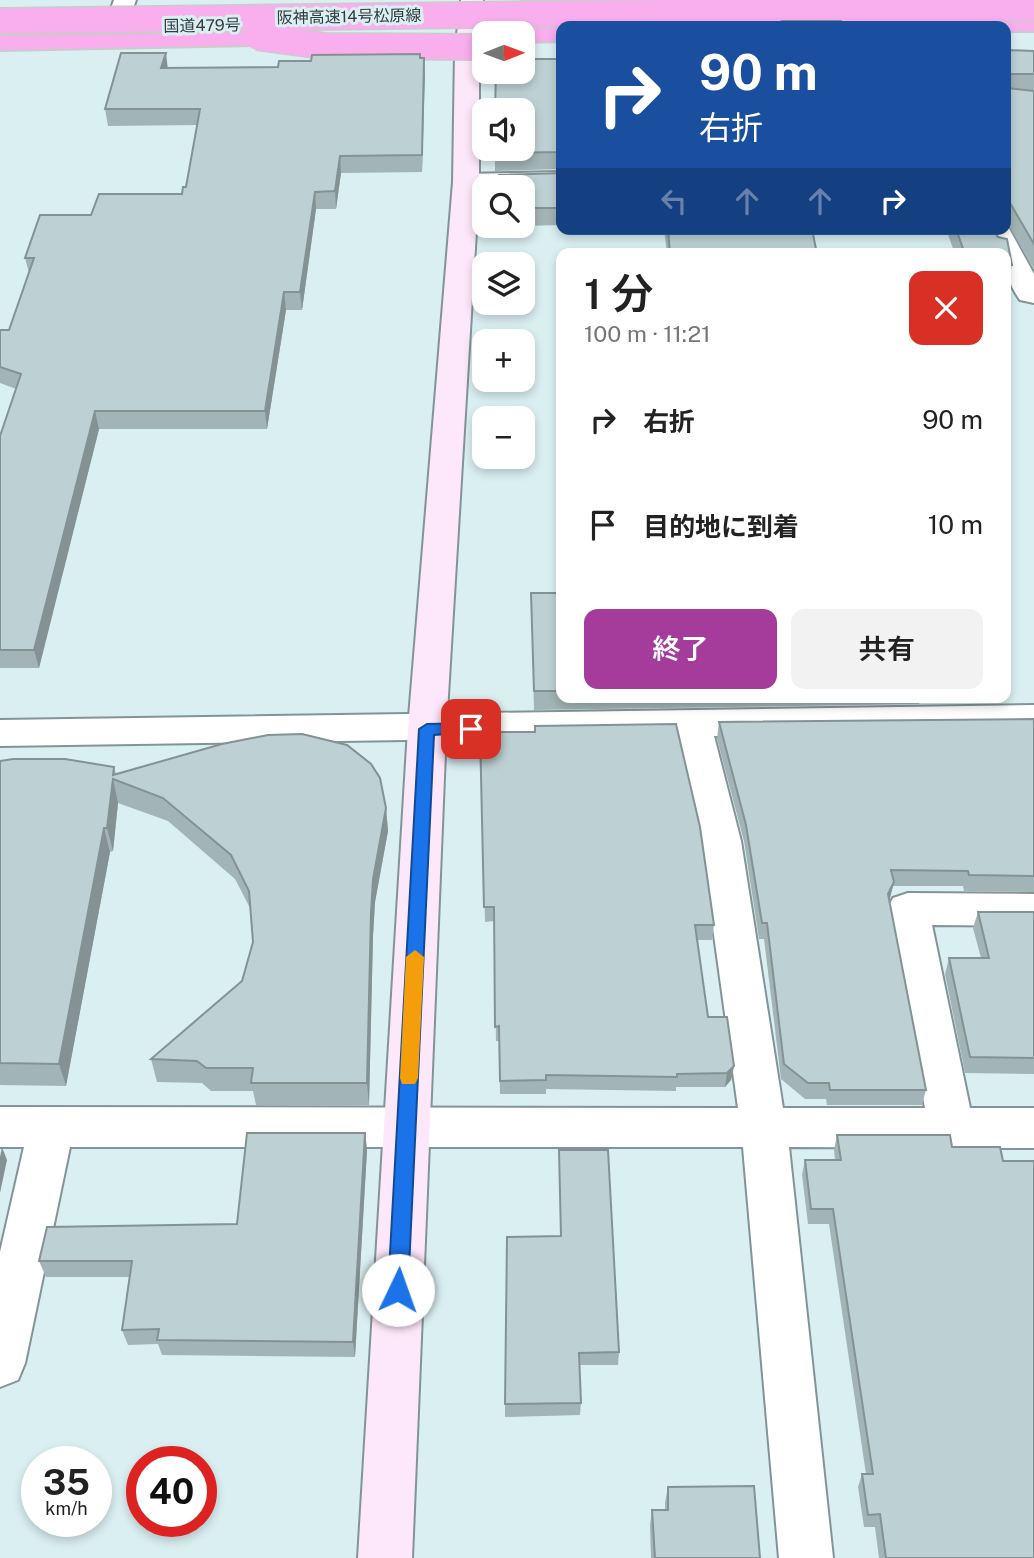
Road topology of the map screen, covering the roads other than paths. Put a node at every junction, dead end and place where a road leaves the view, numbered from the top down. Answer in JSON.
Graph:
{"nodes":[{"id":1,"x":125,"y":0,"type":"edge"},
{"id":2,"x":612,"y":0,"type":"edge"},
{"id":3,"x":633,"y":0,"type":"edge"},
{"id":4,"x":1034,"y":8,"type":"edge"},
{"id":5,"x":1034,"y":14,"type":"edge"},
{"id":6,"x":503,"y":21,"type":"edge"},
{"id":7,"x":511,"y":21,"type":"edge"},
{"id":8,"x":687,"y":21,"type":"edge"},
{"id":9,"x":772,"y":21,"type":"edge"},
{"id":10,"x":0,"y":23,"type":"edge"},
{"id":11,"x":1011,"y":25,"type":"edge"},
{"id":12,"x":1034,"y":25,"type":"edge"},
{"id":13,"x":117,"y":26,"type":"junction"},
{"id":14,"x":556,"y":26,"type":"edge"},
{"id":15,"x":536,"y":27,"type":"edge"},
{"id":16,"x":536,"y":27,"type":"edge"},
{"id":17,"x":556,"y":27,"type":"edge"},
{"id":18,"x":1011,"y":27,"type":"edge"},
{"id":19,"x":472,"y":29,"type":"edge"},
{"id":20,"x":472,"y":29,"type":"edge"},
{"id":21,"x":472,"y":29,"type":"edge"},
{"id":22,"x":472,"y":29,"type":"edge"},
{"id":23,"x":556,"y":32,"type":"edge"},
{"id":24,"x":556,"y":32,"type":"edge"},
{"id":25,"x":157,"y":33,"type":"junction"},
{"id":26,"x":240,"y":34,"type":"junction"},
{"id":27,"x":536,"y":34,"type":"edge"},
{"id":28,"x":0,"y":38,"type":"edge"},
{"id":29,"x":0,"y":43,"type":"edge"},
{"id":30,"x":1011,"y":44,"type":"edge"},
{"id":31,"x":1034,"y":44,"type":"edge"},
{"id":32,"x":536,"y":50,"type":"edge"},
{"id":33,"x":556,"y":50,"type":"edge"},
{"id":34,"x":472,"y":51,"type":"edge"},
{"id":35,"x":556,"y":180,"type":"edge"},
{"id":36,"x":466,"y":181,"type":"junction"},
{"id":37,"x":1011,"y":257,"type":"edge"},
{"id":38,"x":1034,"y":294,"type":"edge"},
{"id":39,"x":1034,"y":718,"type":"edge"},
{"id":40,"x":692,"y":722,"type":"junction"},
{"id":41,"x":427,"y":729,"type":"junction"},
{"id":42,"x":0,"y":733,"type":"edge"},
{"id":43,"x":1034,"y":909,"type":"edge"},
{"id":44,"x":0,"y":1127,"type":"edge"},
{"id":45,"x":51,"y":1127,"type":"junction"},
{"id":46,"x":951,"y":1128,"type":"junction"},
{"id":47,"x":1034,"y":1128,"type":"edge"},
{"id":48,"x":764,"y":1129,"type":"junction"},
{"id":49,"x":406,"y":1130,"type":"junction"},
{"id":50,"x":0,"y":1363,"type":"edge"},
{"id":51,"x":385,"y":1558,"type":"edge"},
{"id":52,"x":806,"y":1558,"type":"edge"}],
"edges":[{"from":1,"to":13,"type":"street"},
{"from":2,"to":7,"type":"highway"},
{"from":3,"to":6,"type":"highway","bridge":true},
{"from":4,"to":8,"type":"highway","name":"阪神高速14号松原線","bridge":true},
{"from":5,"to":9,"type":"highway"},
{"from":10,"to":13,"type":"highway","name":"国道479号"},
{"from":10,"to":19,"type":"highway","name":"阪神高速14号松原線","bridge":true},
{"from":11,"to":12,"type":"highway"},
{"from":12,"to":18,"type":"highway"},
{"from":13,"to":25,"type":"highway","name":"国道479号"},
{"from":14,"to":15,"type":"highway","name":"阪神高速14号松原線","bridge":true},
{"from":16,"to":17,"type":"highway"},
{"from":20,"to":25,"type":"highway"},
{"from":21,"to":25,"type":"highway"},
{"from":22,"to":26,"type":"highway","bridge":true},
{"from":23,"to":26,"type":"highway","name":"阪神高速14号松原線","bridge":true},
{"from":24,"to":27,"type":"highway"},
{"from":25,"to":29,"type":"highway","name":"国道479号"},
{"from":26,"to":28,"type":"highway","name":"阪神高速14号松原線"},
{"from":30,"to":31,"type":"highway"},
{"from":32,"to":33,"type":"highway"},
{"from":34,"to":36,"type":"street"},
{"from":35,"to":36,"type":"street"},
{"from":36,"to":41,"type":"street"},
{"from":37,"to":38,"type":"street"},
{"from":39,"to":40,"type":"street"},
{"from":40,"to":41,"type":"street"},
{"from":40,"to":48,"type":"street"},
{"from":41,"to":42,"type":"street"},
{"from":41,"to":49,"type":"street"},
{"from":43,"to":46,"type":"street"},
{"from":44,"to":45,"type":"street"},
{"from":45,"to":49,"type":"street"},
{"from":45,"to":50,"type":"street"},
{"from":46,"to":47,"type":"street"},
{"from":46,"to":48,"type":"street"},
{"from":48,"to":49,"type":"street"},
{"from":48,"to":52,"type":"street"},
{"from":49,"to":51,"type":"street"}]}
